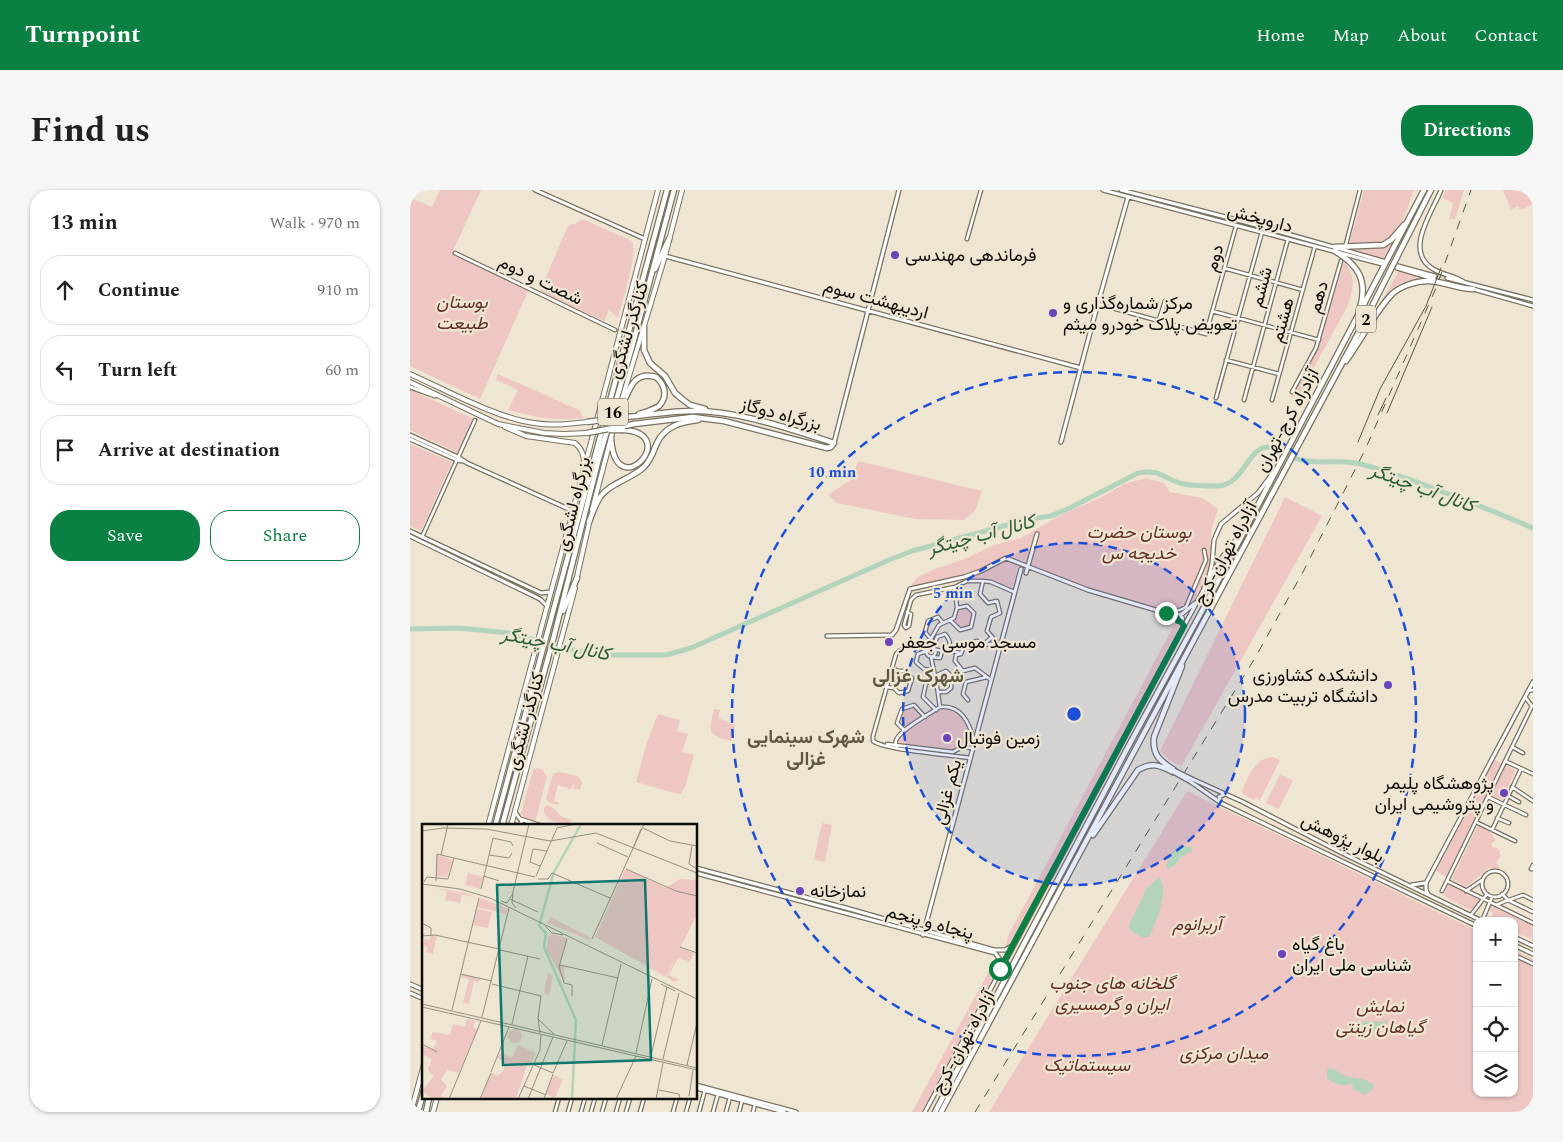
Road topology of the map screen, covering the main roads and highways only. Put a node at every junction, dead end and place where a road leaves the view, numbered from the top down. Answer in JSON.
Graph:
{"nodes":[{"id":1,"x":658,"y":190,"type":"edge"},
{"id":2,"x":665,"y":190,"type":"edge"},
{"id":3,"x":674,"y":190,"type":"edge"},
{"id":4,"x":682,"y":190,"type":"edge"},
{"id":5,"x":1424,"y":190,"type":"edge"},
{"id":6,"x":1431,"y":190,"type":"edge"},
{"id":7,"x":1413,"y":212,"type":"junction"},
{"id":8,"x":669,"y":239,"type":"junction"},
{"id":9,"x":648,"y":289,"type":"junction"},
{"id":10,"x":1473,"y":289,"type":"road end"},
{"id":11,"x":1355,"y":322,"type":"junction"},
{"id":12,"x":644,"y":327,"type":"junction"},
{"id":13,"x":410,"y":374,"type":"edge"},
{"id":14,"x":1337,"y":374,"type":"junction"},
{"id":15,"x":410,"y":382,"type":"edge"},
{"id":16,"x":716,"y":412,"type":"junction"},
{"id":17,"x":617,"y":414,"type":"junction"},
{"id":18,"x":626,"y":417,"type":"junction"},
{"id":19,"x":708,"y":419,"type":"junction"},
{"id":20,"x":587,"y":422,"type":"joint"},
{"id":21,"x":498,"y":424,"type":"junction"},
{"id":22,"x":599,"y":430,"type":"junction"},
{"id":23,"x":587,"y":432,"type":"joint"},
{"id":24,"x":611,"y":438,"type":"junction"},
{"id":25,"x":584,"y":470,"type":"junction"},
{"id":26,"x":572,"y":512,"type":"junction"},
{"id":27,"x":589,"y":522,"type":"junction"},
{"id":28,"x":1247,"y":526,"type":"junction"},
{"id":29,"x":566,"y":564,"type":"junction"},
{"id":30,"x":577,"y":578,"type":"junction"},
{"id":31,"x":1205,"y":587,"type":"road end"},
{"id":32,"x":554,"y":636,"type":"junction"},
{"id":33,"x":1184,"y":658,"type":"junction"},
{"id":34,"x":489,"y":824,"type":"edge"},
{"id":35,"x":496,"y":824,"type":"edge"},
{"id":36,"x":503,"y":824,"type":"edge"},
{"id":37,"x":511,"y":824,"type":"edge"},
{"id":38,"x":1083,"y":848,"type":"junction"},
{"id":39,"x":422,"y":1070,"type":"edge"},
{"id":40,"x":422,"y":1097,"type":"edge"},
{"id":41,"x":412,"y":1098,"type":"edge"},
{"id":42,"x":411,"y":1112,"type":"edge"},
{"id":43,"x":418,"y":1112,"type":"edge"},
{"id":44,"x":935,"y":1112,"type":"edge"},
{"id":45,"x":941,"y":1112,"type":"edge"}],
"edges":[{"from":1,"to":25,"type":"main road","name":"کنارگذر لشگری"},
{"from":2,"to":29,"type":"highway","name":"بزرگراه لشگری","number":"16"},
{"from":3,"to":9,"type":"highway","name":"بزرگراه لشگری","number":"16"},
{"from":4,"to":8,"type":"main road","name":"کنارگذر لشگری"},
{"from":5,"to":7,"type":"highway","name":"آزادراه کرج-تهران","number":"2"},
{"from":6,"to":14,"type":"highway","name":"آزادراه تهران-کرج","number":"2"},
{"from":7,"to":11,"type":"highway","name":"آزادراه کرج-تهران","number":"2"},
{"from":7,"to":11,"type":"highway"},
{"from":8,"to":9,"type":"highway"},
{"from":8,"to":12,"type":"main road","name":"کنارگذر لشگری"},
{"from":9,"to":32,"type":"highway","name":"بزرگراه لشگری","number":"16"},
{"from":10,"to":14,"type":"highway"},
{"from":11,"to":28,"type":"highway","name":"آزادراه کرج-تهران","number":"2"},
{"from":12,"to":16,"type":"highway"},
{"from":12,"to":17,"type":"main road","name":"کنارگذر لشگری"},
{"from":13,"to":20,"type":"main road"},
{"from":14,"to":33,"type":"highway","name":"آزادراه تهران-کرج","number":"2"},
{"from":15,"to":21,"type":"main road"},
{"from":16,"to":18,"type":"highway","name":"بزرگراه دوگاز"},
{"from":16,"to":19,"type":"highway","name":"بزرگراه دوگاز"},
{"from":17,"to":18,"type":"highway"},
{"from":17,"to":24,"type":"main road","name":"کنارگذر لشگری"},
{"from":18,"to":20,"type":"highway","name":"بزرگراه دوگاز","bridge":true},
{"from":19,"to":22,"type":"highway","name":"بزرگراه دوگاز","bridge":true},
{"from":19,"to":27,"type":"highway"},
{"from":21,"to":23,"type":"main road"},
{"from":21,"to":25,"type":"main road"},
{"from":22,"to":23,"type":"highway","name":"بزرگراه دوگاز","bridge":true},
{"from":22,"to":24,"type":"highway","bridge":true},
{"from":24,"to":27,"type":"main road","name":"کنارگذر لشگری"},
{"from":25,"to":26,"type":"main road","name":"کنارگذر لشگری"},
{"from":26,"to":29,"type":"highway"},
{"from":26,"to":34,"type":"main road","name":"کنارگذر لشگری"},
{"from":27,"to":30,"type":"main road","name":"کنارگذر لشگری"},
{"from":28,"to":31,"type":"highway"},
{"from":28,"to":44,"type":"highway","name":"آزادراه کرج-تهران","number":"2"},
{"from":29,"to":35,"type":"highway","name":"بزرگراه لشگری","number":"16"},
{"from":30,"to":32,"type":"highway"},
{"from":30,"to":37,"type":"main road","name":"کنارگذر لشگری"},
{"from":32,"to":36,"type":"highway","name":"بزرگراه لشگری","number":"16"},
{"from":33,"to":38,"type":"highway","name":"آزادراه تهران-کرج","number":"2"},
{"from":33,"to":38,"type":"highway"},
{"from":38,"to":45,"type":"highway","name":"آزادراه تهران-کرج","number":"2"},
{"from":39,"to":41,"type":"main road"},
{"from":40,"to":43,"type":"highway"},
{"from":41,"to":42,"type":"main road"}]}
